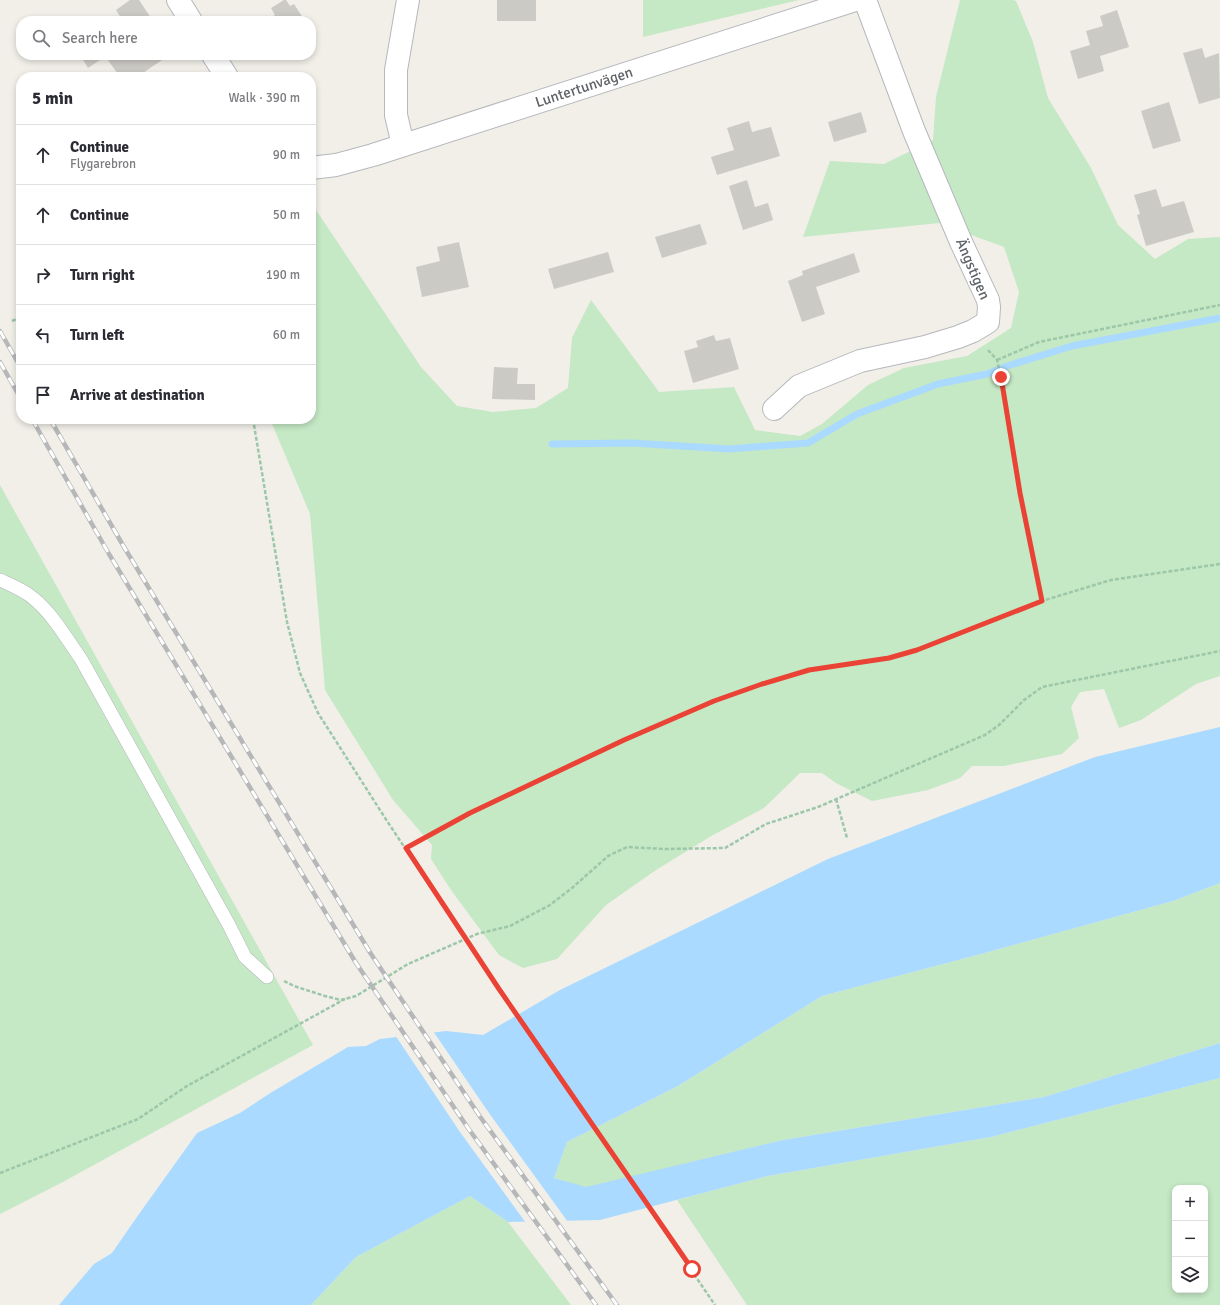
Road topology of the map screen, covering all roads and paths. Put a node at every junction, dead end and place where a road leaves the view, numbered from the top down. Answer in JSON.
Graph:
{"nodes":[{"id":1,"x":178,"y":0,"type":"edge"},
{"id":2,"x":408,"y":0,"type":"edge"},
{"id":3,"x":855,"y":0,"type":"edge"},
{"id":4,"x":866,"y":0,"type":"edge"},
{"id":5,"x":188,"y":16,"type":"edge"},
{"id":6,"x":216,"y":60,"type":"edge"},
{"id":7,"x":224,"y":72,"type":"edge"},
{"id":8,"x":403,"y":145,"type":"junction"},
{"id":9,"x":316,"y":168,"type":"edge"},
{"id":10,"x":1220,"y":304,"type":"edge"},
{"id":11,"x":16,"y":319,"type":"edge"},
{"id":12,"x":12,"y":321,"type":"dead end"},
{"id":13,"x":997,"y":360,"type":"dead end"},
{"id":14,"x":998,"y":366,"type":"dead end"},
{"id":15,"x":774,"y":409,"type":"dead end"},
{"id":16,"x":254,"y":424,"type":"edge"},
{"id":17,"x":1220,"y":564,"type":"edge"},
{"id":18,"x":0,"y":580,"type":"edge"},
{"id":19,"x":1042,"y":601,"type":"junction"},
{"id":20,"x":1220,"y":651,"type":"edge"},
{"id":21,"x":836,"y":799,"type":"junction"},
{"id":22,"x":847,"y":838,"type":"dead end"},
{"id":23,"x":406,"y":848,"type":"junction"},
{"id":24,"x":466,"y":940,"type":"junction"},
{"id":25,"x":267,"y":977,"type":"joint"},
{"id":26,"x":349,"y":997,"type":"junction"},
{"id":27,"x":0,"y":1173,"type":"edge"},
{"id":28,"x":715,"y":1305,"type":"edge"}],
"edges":[{"from":1,"to":5,"type":"street"},
{"from":2,"to":8,"type":"street"},
{"from":3,"to":8,"type":"street","name":"Luntertunvägen"},
{"from":4,"to":15,"type":"street","name":"Ängstigen"},
{"from":6,"to":7,"type":"street"},
{"from":8,"to":9,"type":"street","name":"Luntertunvägen"},
{"from":10,"to":13,"type":"path"},
{"from":11,"to":12,"type":"path"},
{"from":14,"to":19,"type":"path"},
{"from":16,"to":23,"type":"path"},
{"from":17,"to":19,"type":"path"},
{"from":18,"to":25,"type":"lane"},
{"from":19,"to":23,"type":"path"},
{"from":20,"to":21,"type":"path"},
{"from":21,"to":22,"type":"path"},
{"from":21,"to":24,"type":"path"},
{"from":23,"to":24,"type":"path"},
{"from":24,"to":26,"type":"path"},
{"from":24,"to":28,"type":"path"},
{"from":25,"to":26,"type":"path"},
{"from":26,"to":27,"type":"path"}]}
